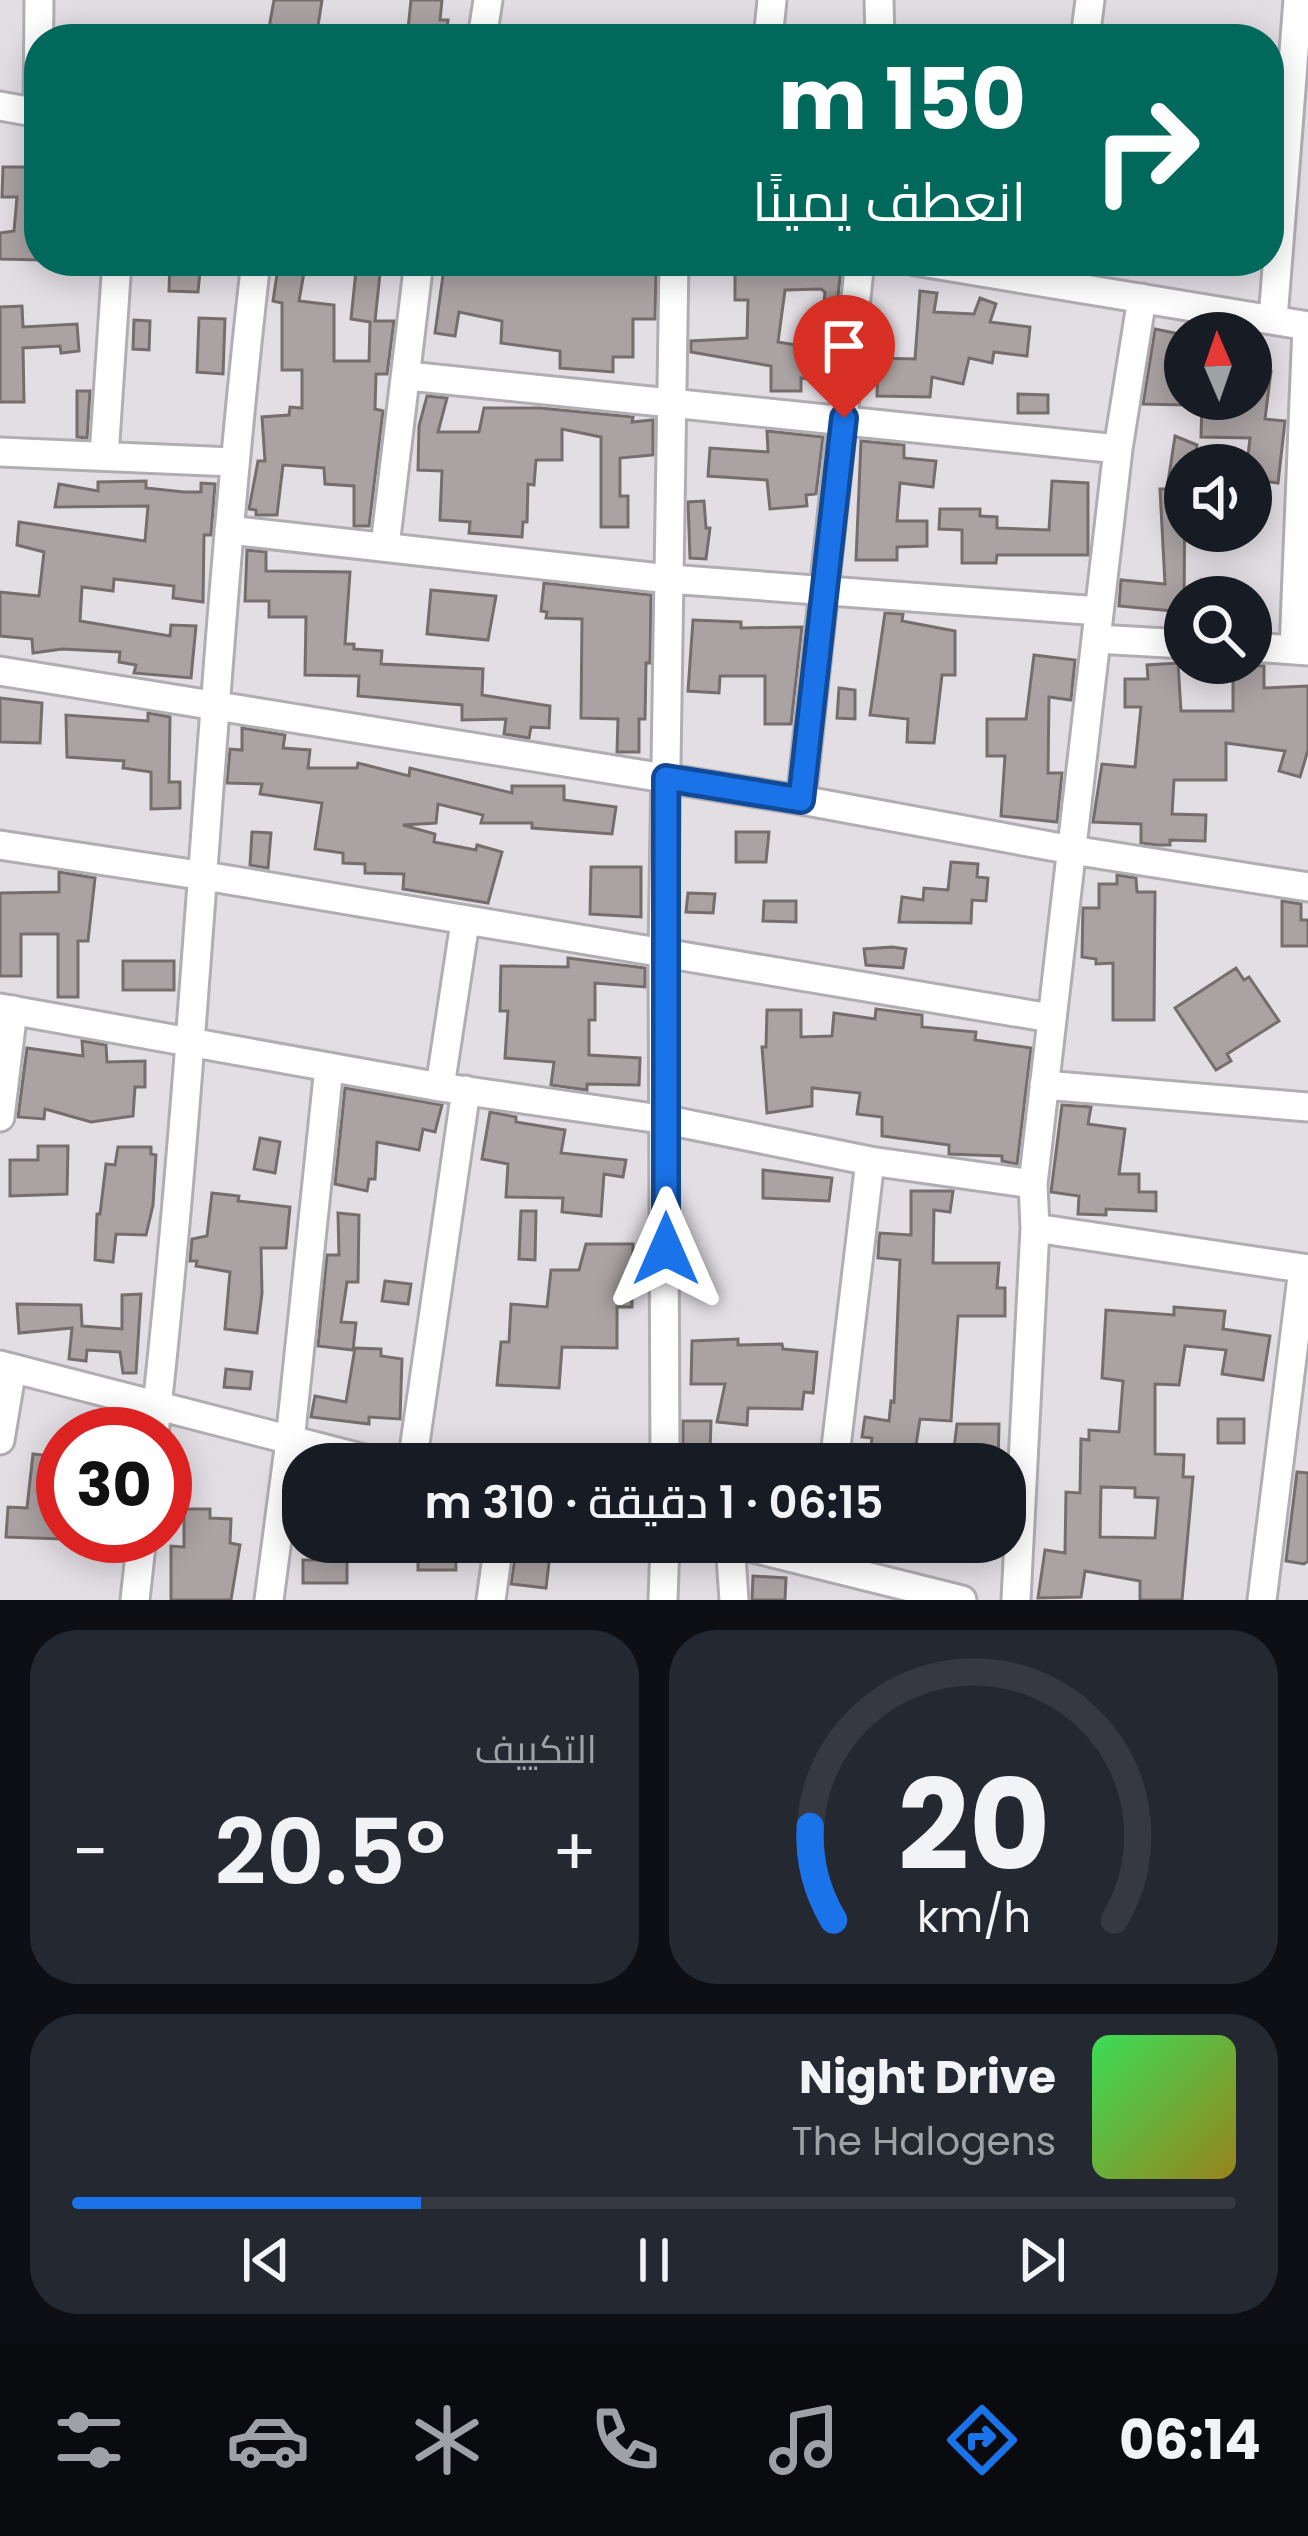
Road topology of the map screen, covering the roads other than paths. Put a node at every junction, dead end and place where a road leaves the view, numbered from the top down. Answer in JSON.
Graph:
{"nodes":[{"id":1,"x":1298,"y":0,"type":"edge"},
{"id":2,"x":1302,"y":46,"type":"edge"},
{"id":3,"x":1284,"y":215,"type":"edge"},
{"id":4,"x":116,"y":276,"type":"edge"},
{"id":5,"x":254,"y":276,"type":"edge"},
{"id":6,"x":417,"y":276,"type":"edge"},
{"id":7,"x":674,"y":276,"type":"edge"},
{"id":8,"x":858,"y":276,"type":"edge"},
{"id":9,"x":1068,"y":276,"type":"edge"},
{"id":10,"x":1278,"y":276,"type":"edge"},
{"id":11,"x":1142,"y":298,"type":"junction"},
{"id":12,"x":1273,"y":319,"type":"junction"},
{"id":13,"x":1307,"y":326,"type":"edge"},
{"id":14,"x":407,"y":376,"type":"junction"},
{"id":15,"x":672,"y":404,"type":"junction"},
{"id":16,"x":844,"y":418,"type":"junction"},
{"id":17,"x":1118,"y":449,"type":"junction"},
{"id":18,"x":0,"y":452,"type":"edge"},
{"id":19,"x":104,"y":456,"type":"junction"},
{"id":20,"x":233,"y":462,"type":"junction"},
{"id":21,"x":229,"y":530,"type":"junction"},
{"id":22,"x":385,"y":547,"type":"junction"},
{"id":23,"x":669,"y":579,"type":"junction"},
{"id":24,"x":823,"y":589,"type":"junction"},
{"id":25,"x":1097,"y":625,"type":"junction"},
{"id":26,"x":1164,"y":639,"type":"edge"},
{"id":27,"x":1301,"y":650,"type":"edge"},
{"id":28,"x":0,"y":670,"type":"edge"},
{"id":29,"x":216,"y":708,"type":"junction"},
{"id":30,"x":666,"y":778,"type":"junction"},
{"id":31,"x":801,"y":800,"type":"junction"},
{"id":32,"x":0,"y":845,"type":"edge"},
{"id":33,"x":1072,"y":850,"type":"junction"},
{"id":34,"x":205,"y":876,"type":"junction"},
{"id":35,"x":1308,"y":886,"type":"edge"},
{"id":36,"x":465,"y":922,"type":"junction"},
{"id":37,"x":663,"y":953,"type":"junction"},
{"id":38,"x":7,"y":1009,"type":"edge"},
{"id":39,"x":1051,"y":1018,"type":"junction"},
{"id":40,"x":188,"y":1045,"type":"junction"},
{"id":41,"x":328,"y":1067,"type":"junction"},
{"id":42,"x":1044,"y":1085,"type":"junction"},
{"id":43,"x":453,"y":1088,"type":"junction"},
{"id":44,"x":1308,"y":1107,"type":"edge"},
{"id":45,"x":0,"y":1117,"type":"edge"},
{"id":46,"x":667,"y":1120,"type":"junction"},
{"id":47,"x":871,"y":1161,"type":"junction"},
{"id":48,"x":1033,"y":1184,"type":"junction"},
{"id":49,"x":1035,"y":1228,"type":"junction"},
{"id":50,"x":1306,"y":1269,"type":"edge"},
{"id":51,"x":6,"y":1366,"type":"edge"},
{"id":52,"x":119,"y":1407,"type":"edge"},
{"id":53,"x":156,"y":1407,"type":"edge"},
{"id":54,"x":192,"y":1426,"type":"edge"},
{"id":55,"x":0,"y":1440,"type":"edge"},
{"id":56,"x":290,"y":1442,"type":"junction"},
{"id":57,"x":294,"y":1443,"type":"edge"},
{"id":58,"x":414,"y":1443,"type":"edge"},
{"id":59,"x":665,"y":1443,"type":"edge"},
{"id":60,"x":837,"y":1443,"type":"edge"},
{"id":61,"x":139,"y":1563,"type":"edge"},
{"id":62,"x":496,"y":1563,"type":"edge"},
{"id":63,"x":664,"y":1563,"type":"edge"},
{"id":64,"x":731,"y":1563,"type":"edge"},
{"id":65,"x":851,"y":1563,"type":"edge"},
{"id":66,"x":135,"y":1600,"type":"edge"},
{"id":67,"x":268,"y":1600,"type":"edge"},
{"id":68,"x":491,"y":1600,"type":"edge"},
{"id":69,"x":663,"y":1600,"type":"edge"},
{"id":70,"x":734,"y":1600,"type":"edge"},
{"id":71,"x":962,"y":1600,"type":"edge"},
{"id":72,"x":1016,"y":1600,"type":"edge"},
{"id":73,"x":1262,"y":1600,"type":"edge"}],
"edges":[{"from":1,"to":2,"type":"street"},
{"from":2,"to":3,"type":"street"},
{"from":4,"to":19,"type":"street"},
{"from":5,"to":20,"type":"street"},
{"from":6,"to":14,"type":"street"},
{"from":7,"to":15,"type":"street"},
{"from":8,"to":16,"type":"street"},
{"from":9,"to":11,"type":"street"},
{"from":10,"to":12,"type":"street"},
{"from":11,"to":12,"type":"street"},
{"from":11,"to":17,"type":"street"},
{"from":12,"to":13,"type":"street"},
{"from":13,"to":27,"type":"street"},
{"from":14,"to":15,"type":"street"},
{"from":14,"to":22,"type":"street"},
{"from":15,"to":16,"type":"street"},
{"from":15,"to":23,"type":"street"},
{"from":16,"to":17,"type":"street"},
{"from":16,"to":24,"type":"street"},
{"from":17,"to":25,"type":"street"},
{"from":18,"to":19,"type":"street"},
{"from":19,"to":20,"type":"street"},
{"from":20,"to":21,"type":"street"},
{"from":21,"to":22,"type":"street"},
{"from":21,"to":29,"type":"street"},
{"from":22,"to":23,"type":"street"},
{"from":23,"to":24,"type":"street"},
{"from":23,"to":30,"type":"street"},
{"from":24,"to":25,"type":"street"},
{"from":24,"to":31,"type":"street"},
{"from":25,"to":26,"type":"street"},
{"from":25,"to":33,"type":"street"},
{"from":28,"to":29,"type":"street"},
{"from":29,"to":30,"type":"street"},
{"from":29,"to":34,"type":"street"},
{"from":30,"to":31,"type":"street"},
{"from":30,"to":37,"type":"street"},
{"from":31,"to":33,"type":"street"},
{"from":32,"to":34,"type":"street"},
{"from":33,"to":35,"type":"street"},
{"from":33,"to":39,"type":"street"},
{"from":34,"to":36,"type":"street"},
{"from":34,"to":40,"type":"street"},
{"from":36,"to":37,"type":"street"},
{"from":36,"to":43,"type":"street"},
{"from":37,"to":39,"type":"street"},
{"from":37,"to":46,"type":"street"},
{"from":38,"to":40,"type":"street"},
{"from":38,"to":45,"type":"street"},
{"from":39,"to":42,"type":"street"},
{"from":40,"to":41,"type":"street"},
{"from":40,"to":53,"type":"street"},
{"from":41,"to":43,"type":"street"},
{"from":41,"to":56,"type":"street"},
{"from":42,"to":44,"type":"street"},
{"from":42,"to":48,"type":"street"},
{"from":43,"to":46,"type":"street"},
{"from":43,"to":58,"type":"street"},
{"from":46,"to":47,"type":"street"},
{"from":46,"to":59,"type":"street"},
{"from":47,"to":48,"type":"street"},
{"from":47,"to":60,"type":"street"},
{"from":48,"to":49,"type":"street"},
{"from":49,"to":50,"type":"street"},
{"from":49,"to":72,"type":"street"},
{"from":50,"to":73,"type":"street"},
{"from":51,"to":52,"type":"street"},
{"from":51,"to":55,"type":"street"},
{"from":54,"to":56,"type":"street"},
{"from":56,"to":57,"type":"street"},
{"from":56,"to":67,"type":"street"},
{"from":61,"to":66,"type":"street"},
{"from":62,"to":68,"type":"street"},
{"from":63,"to":69,"type":"street"},
{"from":64,"to":70,"type":"street"},
{"from":65,"to":71,"type":"street"}]}
